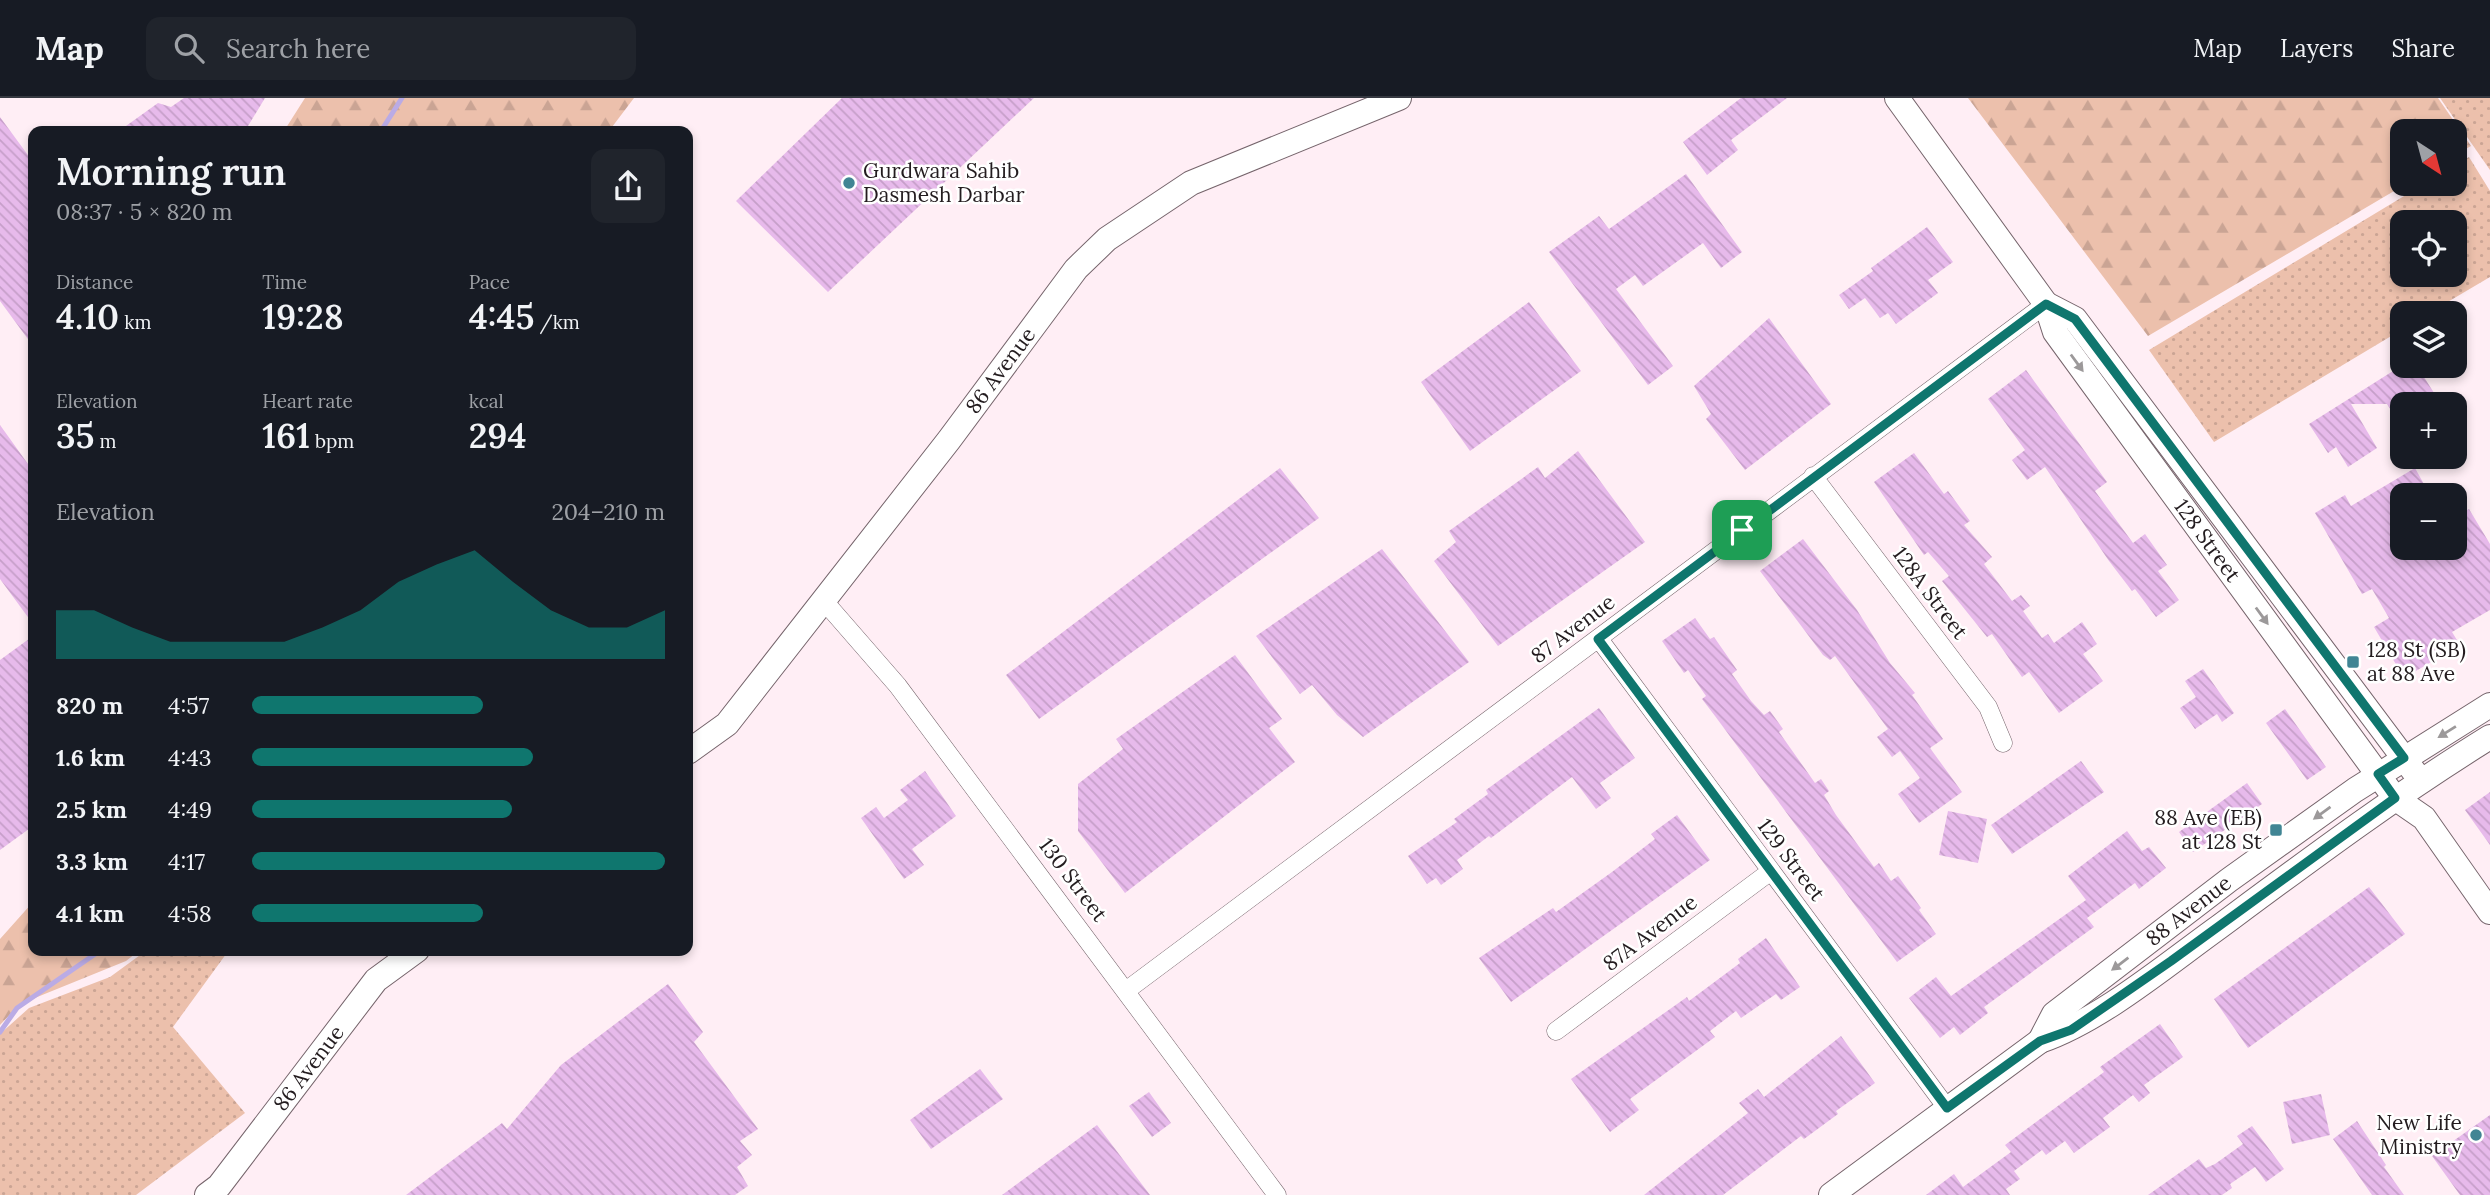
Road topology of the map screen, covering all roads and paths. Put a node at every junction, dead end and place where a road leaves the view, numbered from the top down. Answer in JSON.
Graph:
{"nodes":[{"id":1,"x":1399,"y":98,"type":"edge"},
{"id":2,"x":1897,"y":98,"type":"edge"},
{"id":3,"x":2046,"y":304,"type":"junction"},
{"id":4,"x":1813,"y":476,"type":"junction"},
{"id":5,"x":824,"y":600,"type":"junction"},
{"id":6,"x":1598,"y":639,"type":"junction"},
{"id":7,"x":2490,"y":705,"type":"edge"},
{"id":8,"x":2490,"y":737,"type":"edge"},
{"id":9,"x":2003,"y":743,"type":"dead end"},
{"id":10,"x":693,"y":748,"type":"edge"},
{"id":11,"x":2404,"y":758,"type":"junction"},
{"id":12,"x":2378,"y":774,"type":"junction"},
{"id":13,"x":2421,"y":781,"type":"junction"},
{"id":14,"x":2395,"y":798,"type":"junction"},
{"id":15,"x":2424,"y":818,"type":"junction"},
{"id":16,"x":1771,"y":871,"type":"junction"},
{"id":17,"x":2490,"y":912,"type":"edge"},
{"id":18,"x":409,"y":956,"type":"edge"},
{"id":19,"x":1127,"y":990,"type":"junction"},
{"id":20,"x":1556,"y":1031,"type":"dead end"},
{"id":21,"x":2040,"y":1041,"type":"junction"},
{"id":22,"x":1947,"y":1108,"type":"junction"},
{"id":23,"x":207,"y":1195,"type":"edge"},
{"id":24,"x":1277,"y":1195,"type":"edge"},
{"id":25,"x":1831,"y":1195,"type":"edge"}],
"edges":[{"from":1,"to":5,"type":"main road","name":"86 Avenue"},
{"from":2,"to":3,"type":"main road","name":"128 Street"},
{"from":3,"to":4,"type":"street","name":"87 Avenue"},
{"from":3,"to":11,"type":"main road","name":"128 Street"},
{"from":3,"to":12,"type":"main road","name":"128 Street","one_way":true},
{"from":4,"to":6,"type":"street","name":"87 Avenue"},
{"from":4,"to":9,"type":"street","name":"128A Street"},
{"from":5,"to":10,"type":"main road","name":"86 Avenue"},
{"from":5,"to":19,"type":"street","name":"130 Street"},
{"from":6,"to":16,"type":"street","name":"129 Street"},
{"from":6,"to":19,"type":"street","name":"87 Avenue"},
{"from":7,"to":11,"type":"main road","name":"88 Avenue","one_way":true},
{"from":8,"to":13,"type":"main road","name":"88 Avenue"},
{"from":11,"to":12,"type":"main road","name":"88 Avenue"},
{"from":11,"to":13,"type":"main road","name":"128 Street"},
{"from":12,"to":14,"type":"main road","name":"128 Street"},
{"from":12,"to":21,"type":"main road","name":"88 Avenue","one_way":true},
{"from":13,"to":14,"type":"main road","name":"88 Avenue"},
{"from":13,"to":15,"type":"main road"},
{"from":14,"to":15,"type":"main road"},
{"from":14,"to":21,"type":"main road","name":"88 Avenue"},
{"from":15,"to":17,"type":"main road"},
{"from":16,"to":20,"type":"street","name":"87A Avenue"},
{"from":16,"to":22,"type":"street","name":"129 Street"},
{"from":18,"to":23,"type":"main road","name":"86 Avenue"},
{"from":19,"to":24,"type":"street","name":"130 Street"},
{"from":21,"to":22,"type":"main road","name":"88 Avenue"},
{"from":22,"to":25,"type":"main road","name":"88 Avenue"}]}
